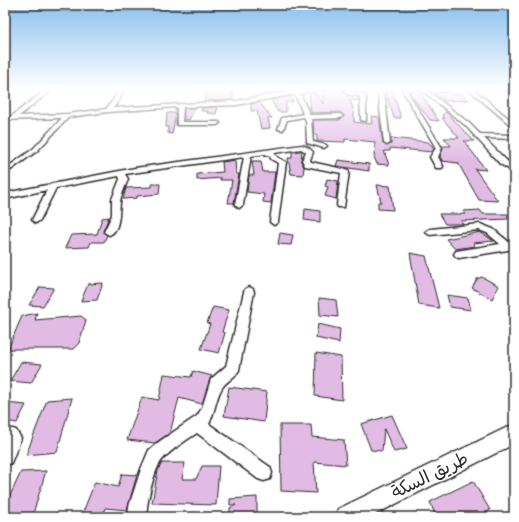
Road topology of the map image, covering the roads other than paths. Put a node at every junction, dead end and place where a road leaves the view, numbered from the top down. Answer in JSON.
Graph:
{"nodes":[{"id":1,"x":20,"y":112,"type":"edge"},
{"id":2,"x":92,"y":112,"type":"edge"},
{"id":3,"x":180,"y":112,"type":"edge"},
{"id":4,"x":305,"y":112,"type":"edge"},
{"id":5,"x":364,"y":112,"type":"edge"},
{"id":6,"x":384,"y":112,"type":"edge"},
{"id":7,"x":418,"y":112,"type":"edge"},
{"id":8,"x":451,"y":112,"type":"edge"},
{"id":9,"x":500,"y":112,"type":"edge"},
{"id":10,"x":67,"y":116,"type":"junction"},
{"id":11,"x":307,"y":116,"type":"junction"},
{"id":12,"x":340,"y":116,"type":"dead end"},
{"id":13,"x":5,"y":118,"type":"edge"},
{"id":14,"x":13,"y":118,"type":"junction"},
{"id":15,"x":364,"y":120,"type":"dead end"},
{"id":16,"x":217,"y":123,"type":"dead end"},
{"id":17,"x":514,"y":126,"type":"edge"},
{"id":18,"x":280,"y":129,"type":"dead end"},
{"id":19,"x":480,"y":136,"type":"junction"},
{"id":20,"x":514,"y":137,"type":"edge"},
{"id":21,"x":387,"y":143,"type":"dead end"},
{"id":22,"x":324,"y":146,"type":"dead end"},
{"id":23,"x":266,"y":152,"type":"junction"},
{"id":24,"x":248,"y":155,"type":"junction"},
{"id":25,"x":438,"y":166,"type":"dead end"},
{"id":26,"x":514,"y":170,"type":"edge"},
{"id":27,"x":5,"y":172,"type":"edge"},
{"id":28,"x":121,"y":173,"type":"junction"},
{"id":29,"x":54,"y":185,"type":"junction"},
{"id":30,"x":5,"y":196,"type":"edge"},
{"id":31,"x":239,"y":205,"type":"dead end"},
{"id":32,"x":342,"y":205,"type":"dead end"},
{"id":33,"x":36,"y":220,"type":"dead end"},
{"id":34,"x":274,"y":222,"type":"dead end"},
{"id":35,"x":109,"y":232,"type":"dead end"},
{"id":36,"x":430,"y":232,"type":"dead end"},
{"id":37,"x":511,"y":246,"type":"edge"},
{"id":38,"x":459,"y":254,"type":"dead end"},
{"id":39,"x":249,"y":292,"type":"dead end"},
{"id":40,"x":198,"y":425,"type":"junction"},
{"id":41,"x":5,"y":434,"type":"edge"},
{"id":42,"x":514,"y":434,"type":"edge"},
{"id":43,"x":5,"y":457,"type":"edge"},
{"id":44,"x":264,"y":473,"type":"dead end"},
{"id":45,"x":137,"y":517,"type":"edge"},
{"id":46,"x":346,"y":517,"type":"edge"}],
"edges":[{"from":1,"to":14,"type":"street"},
{"from":2,"to":10,"type":"street"},
{"from":3,"to":16,"type":"street"},
{"from":4,"to":11,"type":"street"},
{"from":5,"to":15,"type":"street"},
{"from":6,"to":21,"type":"street"},
{"from":7,"to":25,"type":"street"},
{"from":8,"to":19,"type":"street"},
{"from":9,"to":17,"type":"street"},
{"from":10,"to":14,"type":"street"},
{"from":10,"to":27,"type":"street"},
{"from":11,"to":12,"type":"street"},
{"from":11,"to":18,"type":"street"},
{"from":11,"to":22,"type":"street"},
{"from":13,"to":14,"type":"street"},
{"from":19,"to":20,"type":"street"},
{"from":19,"to":26,"type":"street"},
{"from":23,"to":24,"type":"street"},
{"from":23,"to":32,"type":"street"},
{"from":23,"to":34,"type":"street"},
{"from":24,"to":28,"type":"street"},
{"from":24,"to":31,"type":"street"},
{"from":28,"to":29,"type":"street"},
{"from":28,"to":35,"type":"street"},
{"from":29,"to":30,"type":"street"},
{"from":29,"to":33,"type":"street"},
{"from":36,"to":37,"type":"street"},
{"from":37,"to":38,"type":"street"},
{"from":39,"to":40,"type":"street"},
{"from":40,"to":44,"type":"street"},
{"from":40,"to":45,"type":"street"},
{"from":41,"to":43,"type":"street"},
{"from":42,"to":46,"type":"main road","name":"طريق السكة"}]}
